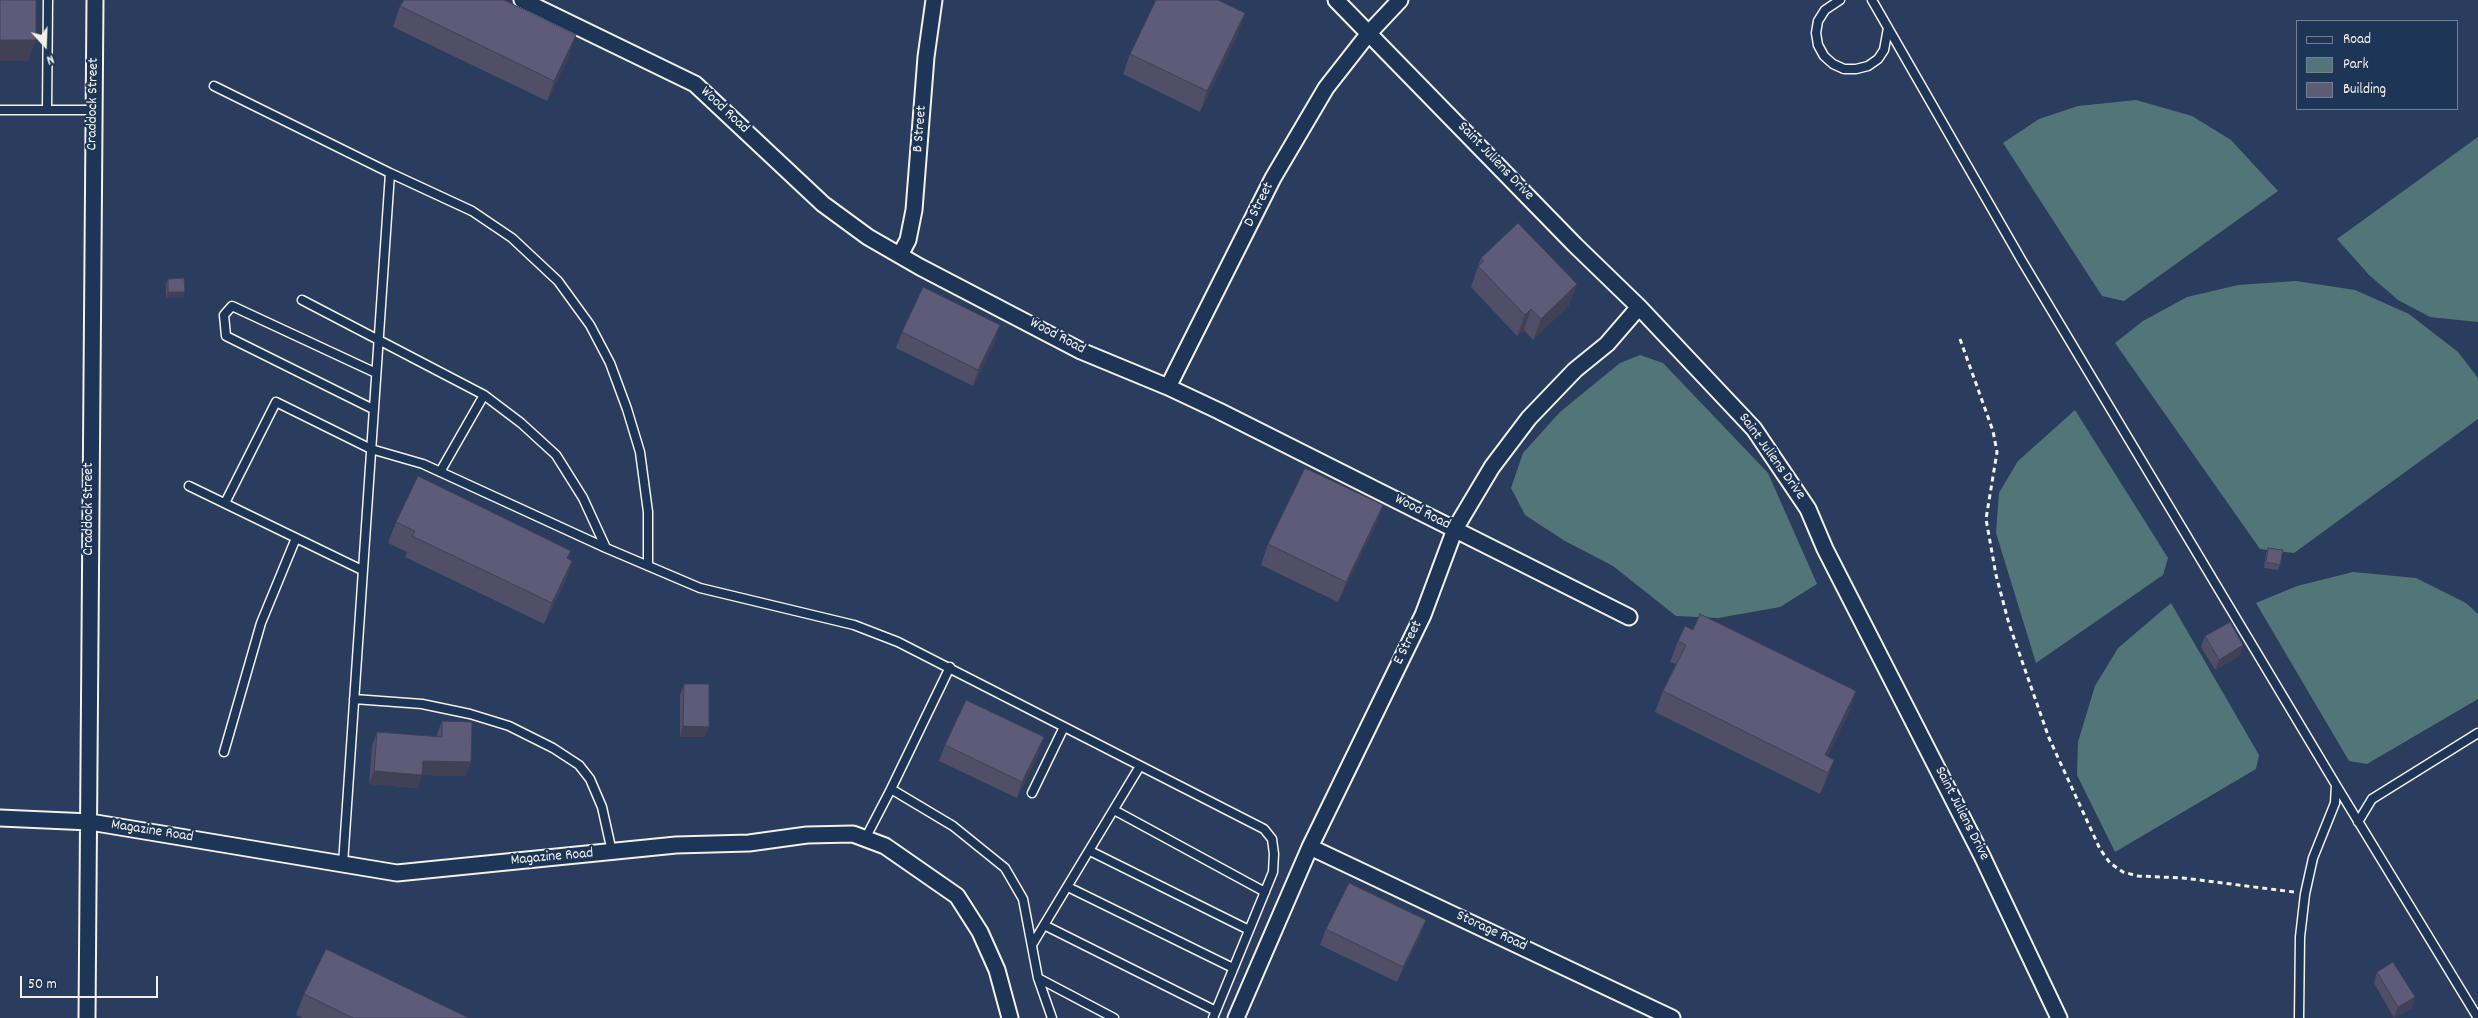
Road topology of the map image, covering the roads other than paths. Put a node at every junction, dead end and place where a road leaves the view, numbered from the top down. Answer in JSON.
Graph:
{"nodes":[{"id":1,"x":48,"y":0,"type":"edge"},
{"id":2,"x":95,"y":0,"type":"edge"},
{"id":3,"x":522,"y":0,"type":"edge"},
{"id":4,"x":934,"y":0,"type":"edge"},
{"id":5,"x":1336,"y":0,"type":"edge"},
{"id":6,"x":1400,"y":0,"type":"edge"},
{"id":7,"x":1840,"y":0,"type":"edge"},
{"id":8,"x":1864,"y":0,"type":"edge"},
{"id":9,"x":1874,"y":3,"type":"edge"},
{"id":10,"x":1888,"y":28,"type":"junction"},
{"id":11,"x":1369,"y":33,"type":"junction"},
{"id":12,"x":214,"y":86,"type":"dead end"},
{"id":13,"x":0,"y":110,"type":"edge"},
{"id":14,"x":47,"y":110,"type":"junction"},
{"id":15,"x":94,"y":110,"type":"junction"},
{"id":16,"x":390,"y":174,"type":"junction"},
{"id":17,"x":900,"y":255,"type":"junction"},
{"id":18,"x":302,"y":300,"type":"dead end"},
{"id":19,"x":1639,"y":307,"type":"junction"},
{"id":20,"x":378,"y":340,"type":"junction"},
{"id":21,"x":376,"y":373,"type":"junction"},
{"id":22,"x":1168,"y":387,"type":"junction"},
{"id":23,"x":484,"y":395,"type":"junction"},
{"id":24,"x":373,"y":409,"type":"junction"},
{"id":25,"x":371,"y":449,"type":"junction"},
{"id":26,"x":440,"y":472,"type":"junction"},
{"id":27,"x":189,"y":486,"type":"dead end"},
{"id":28,"x":224,"y":503,"type":"junction"},
{"id":29,"x":1455,"y":530,"type":"junction"},
{"id":30,"x":296,"y":538,"type":"junction"},
{"id":31,"x":606,"y":548,"type":"junction"},
{"id":32,"x":648,"y":566,"type":"junction"},
{"id":33,"x":362,"y":570,"type":"junction"},
{"id":34,"x":1630,"y":617,"type":"dead end"},
{"id":35,"x":950,"y":667,"type":"junction"},
{"id":36,"x":354,"y":699,"type":"junction"},
{"id":37,"x":1064,"y":727,"type":"junction"},
{"id":38,"x":2478,"y":733,"type":"edge"},
{"id":39,"x":224,"y":752,"type":"dead end"},
{"id":40,"x":1140,"y":766,"type":"junction"},
{"id":41,"x":2336,"y":785,"type":"junction"},
{"id":42,"x":891,"y":789,"type":"junction"},
{"id":43,"x":1032,"y":793,"type":"dead end"},
{"id":44,"x":1114,"y":810,"type":"junction"},
{"id":45,"x":0,"y":818,"type":"edge"},
{"id":46,"x":90,"y":822,"type":"junction"},
{"id":47,"x":2358,"y":822,"type":"junction"},
{"id":48,"x":864,"y":839,"type":"junction"},
{"id":49,"x":1310,"y":847,"type":"junction"},
{"id":50,"x":1090,"y":850,"type":"junction"},
{"id":51,"x":612,"y":853,"type":"junction"},
{"id":52,"x":343,"y":864,"type":"junction"},
{"id":53,"x":1068,"y":887,"type":"junction"},
{"id":54,"x":1265,"y":892,"type":"junction"},
{"id":55,"x":1044,"y":925,"type":"junction"},
{"id":56,"x":1249,"y":930,"type":"junction"},
{"id":57,"x":1032,"y":945,"type":"junction"},
{"id":58,"x":1233,"y":968,"type":"junction"},
{"id":59,"x":1038,"y":978,"type":"junction"},
{"id":60,"x":1214,"y":1014,"type":"edge"},
{"id":61,"x":87,"y":1018,"type":"edge"},
{"id":62,"x":1010,"y":1018,"type":"edge"},
{"id":63,"x":1052,"y":1018,"type":"edge"},
{"id":64,"x":1114,"y":1018,"type":"edge"},
{"id":65,"x":1236,"y":1018,"type":"edge"},
{"id":66,"x":1672,"y":1018,"type":"edge"},
{"id":67,"x":2059,"y":1018,"type":"edge"},
{"id":68,"x":2299,"y":1018,"type":"edge"},
{"id":69,"x":2478,"y":1018,"type":"edge"}],
"edges":[{"from":1,"to":14,"type":"lane"},
{"from":2,"to":15,"type":"street","name":"Craddock Street"},
{"from":3,"to":17,"type":"street","name":"Wood Road"},
{"from":4,"to":17,"type":"street","name":"B Street"},
{"from":5,"to":11,"type":"street","name":"Saint Juliens Drive"},
{"from":6,"to":11,"type":"street","name":"D Street"},
{"from":7,"to":10,"type":"lane"},
{"from":8,"to":9,"type":"lane"},
{"from":9,"to":10,"type":"lane"},
{"from":10,"to":41,"type":"lane"},
{"from":11,"to":19,"type":"street","name":"Saint Juliens Drive"},
{"from":11,"to":22,"type":"street","name":"D Street"},
{"from":12,"to":16,"type":"lane"},
{"from":13,"to":14,"type":"lane"},
{"from":14,"to":15,"type":"lane"},
{"from":15,"to":46,"type":"street","name":"Craddock Street"},
{"from":16,"to":20,"type":"lane"},
{"from":16,"to":32,"type":"lane"},
{"from":17,"to":22,"type":"street","name":"Wood Road"},
{"from":18,"to":20,"type":"lane"},
{"from":19,"to":29,"type":"street","name":"E Street"},
{"from":19,"to":67,"type":"street","name":"Saint Juliens Drive"},
{"from":20,"to":21,"type":"lane"},
{"from":20,"to":23,"type":"lane"},
{"from":21,"to":24,"type":"lane"},
{"from":21,"to":24,"type":"lane"},
{"from":22,"to":29,"type":"street","name":"Wood Road"},
{"from":23,"to":26,"type":"lane"},
{"from":23,"to":31,"type":"lane"},
{"from":24,"to":25,"type":"lane"},
{"from":25,"to":26,"type":"lane"},
{"from":25,"to":28,"type":"lane"},
{"from":25,"to":33,"type":"lane"},
{"from":26,"to":31,"type":"lane"},
{"from":27,"to":28,"type":"lane"},
{"from":28,"to":30,"type":"lane"},
{"from":29,"to":34,"type":"street","name":"Wood Road"},
{"from":29,"to":49,"type":"street","name":"E Street"},
{"from":30,"to":33,"type":"lane"},
{"from":30,"to":39,"type":"lane"},
{"from":31,"to":32,"type":"lane"},
{"from":32,"to":35,"type":"lane"},
{"from":33,"to":36,"type":"lane"},
{"from":35,"to":37,"type":"lane"},
{"from":35,"to":42,"type":"lane"},
{"from":36,"to":51,"type":"lane"},
{"from":36,"to":52,"type":"lane"},
{"from":37,"to":40,"type":"lane"},
{"from":37,"to":43,"type":"lane"},
{"from":38,"to":47,"type":"lane"},
{"from":40,"to":44,"type":"lane"},
{"from":40,"to":54,"type":"lane"},
{"from":41,"to":47,"type":"lane"},
{"from":41,"to":68,"type":"lane"},
{"from":42,"to":48,"type":"lane"},
{"from":42,"to":57,"type":"lane"},
{"from":44,"to":50,"type":"lane"},
{"from":44,"to":54,"type":"lane"},
{"from":45,"to":46,"type":"street","name":"Magazine Road"},
{"from":46,"to":52,"type":"street","name":"Magazine Road"},
{"from":46,"to":61,"type":"street","name":"Craddock Street"},
{"from":47,"to":69,"type":"lane"},
{"from":48,"to":51,"type":"street","name":"Magazine Road"},
{"from":48,"to":62,"type":"street","name":"Magazine Road"},
{"from":49,"to":65,"type":"street","name":"E Street"},
{"from":49,"to":66,"type":"street","name":"Storage Road"},
{"from":50,"to":53,"type":"lane"},
{"from":50,"to":56,"type":"lane"},
{"from":51,"to":52,"type":"street","name":"Magazine Road"},
{"from":53,"to":55,"type":"lane"},
{"from":53,"to":58,"type":"lane"},
{"from":54,"to":56,"type":"lane"},
{"from":55,"to":57,"type":"lane"},
{"from":55,"to":60,"type":"lane"},
{"from":56,"to":58,"type":"lane"},
{"from":57,"to":59,"type":"lane"},
{"from":58,"to":60,"type":"lane"},
{"from":59,"to":63,"type":"lane"},
{"from":59,"to":64,"type":"lane"}]}
